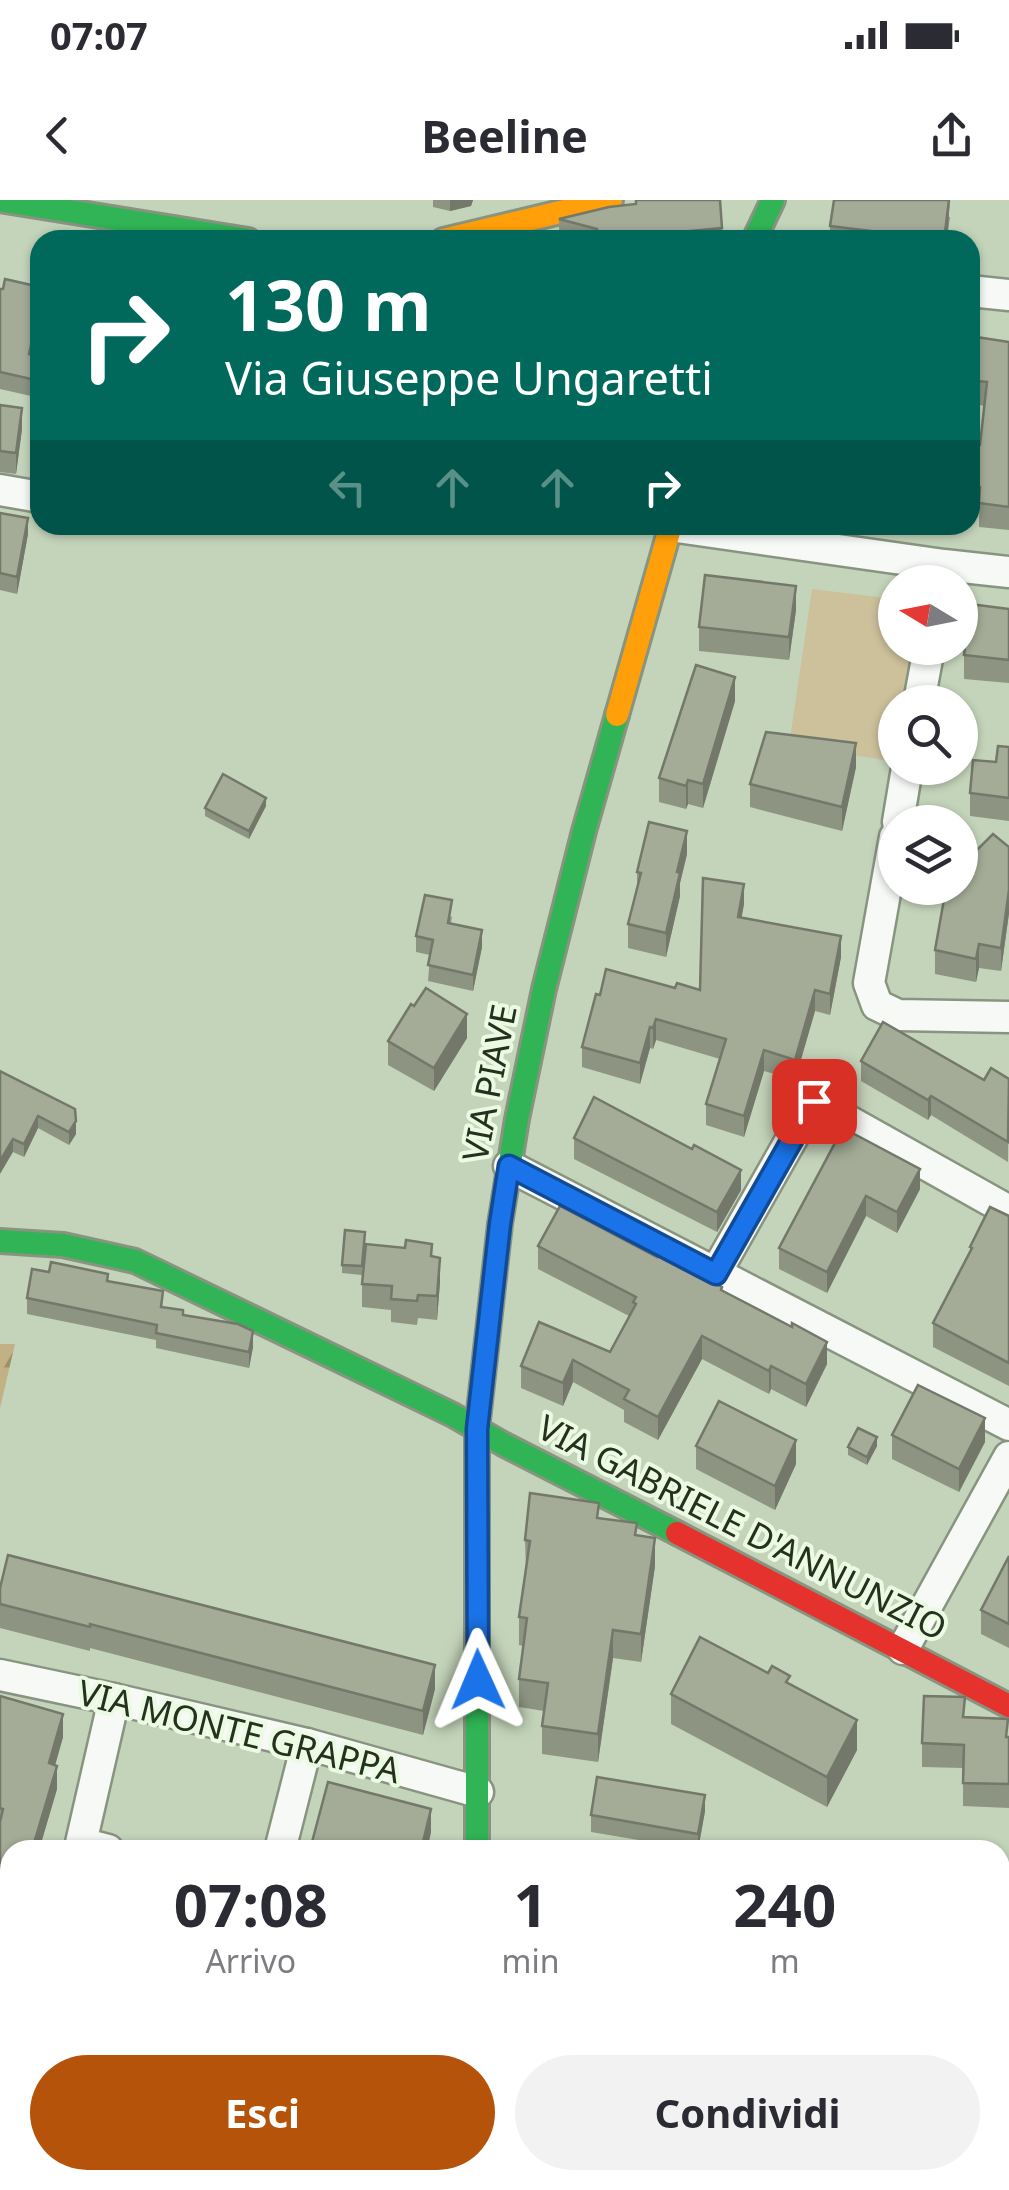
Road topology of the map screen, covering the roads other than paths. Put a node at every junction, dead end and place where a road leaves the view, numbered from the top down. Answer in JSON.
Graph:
{"nodes":[{"id":1,"x":0,"y":200,"type":"edge"},
{"id":2,"x":608,"y":200,"type":"edge"},
{"id":3,"x":773,"y":200,"type":"edge"},
{"id":4,"x":117,"y":230,"type":"edge"},
{"id":5,"x":485,"y":230,"type":"edge"},
{"id":6,"x":759,"y":230,"type":"edge"},
{"id":7,"x":980,"y":292,"type":"edge"},
{"id":8,"x":1009,"y":295,"type":"edge"},
{"id":9,"x":0,"y":490,"type":"edge"},
{"id":10,"x":30,"y":495,"type":"edge"},
{"id":11,"x":667,"y":535,"type":"edge"},
{"id":12,"x":726,"y":535,"type":"edge"},
{"id":13,"x":892,"y":565,"type":"edge"},
{"id":14,"x":1009,"y":572,"type":"edge"},
{"id":15,"x":978,"y":573,"type":"edge"},
{"id":16,"x":883,"y":905,"type":"edge"},
{"id":17,"x":1009,"y":1017,"type":"edge"},
{"id":18,"x":509,"y":1166,"type":"junction"},
{"id":19,"x":1009,"y":1211,"type":"edge"},
{"id":20,"x":0,"y":1240,"type":"edge"},
{"id":21,"x":716,"y":1274,"type":"junction"},
{"id":22,"x":1009,"y":1425,"type":"edge"},
{"id":23,"x":477,"y":1429,"type":"junction"},
{"id":24,"x":1009,"y":1457,"type":"edge"},
{"id":25,"x":903,"y":1649,"type":"junction"},
{"id":26,"x":0,"y":1675,"type":"edge"},
{"id":27,"x":114,"y":1699,"type":"junction"},
{"id":28,"x":1009,"y":1706,"type":"edge"},
{"id":29,"x":307,"y":1744,"type":"junction"},
{"id":30,"x":478,"y":1792,"type":"junction"},
{"id":31,"x":81,"y":1840,"type":"edge"},
{"id":32,"x":283,"y":1840,"type":"edge"},
{"id":33,"x":478,"y":1840,"type":"edge"}],
"edges":[{"from":1,"to":4,"type":"street"},
{"from":2,"to":5,"type":"street"},
{"from":3,"to":6,"type":"street"},
{"from":7,"to":8,"type":"street"},
{"from":9,"to":10,"type":"street"},
{"from":11,"to":18,"type":"street","name":"VIA PIAVE"},
{"from":12,"to":13,"type":"street"},
{"from":14,"to":15,"type":"street"},
{"from":16,"to":17,"type":"street"},
{"from":18,"to":21,"type":"street"},
{"from":18,"to":23,"type":"street","name":"VIA PIAVE"},
{"from":19,"to":21,"type":"street"},
{"from":20,"to":23,"type":"street","name":"VIA GABRIELE D'ANNUNZIO"},
{"from":21,"to":22,"type":"street"},
{"from":23,"to":25,"type":"street","name":"VIA GABRIELE D'ANNUNZIO"},
{"from":23,"to":30,"type":"street","name":"VIA PIAVE"},
{"from":24,"to":25,"type":"street"},
{"from":25,"to":28,"type":"street","name":"VIA GABRIELE D'ANNUNZIO"},
{"from":26,"to":27,"type":"street","name":"VIA MONTE GRAPPA"},
{"from":27,"to":29,"type":"street","name":"VIA MONTE GRAPPA"},
{"from":27,"to":31,"type":"street"},
{"from":29,"to":30,"type":"street","name":"VIA MONTE GRAPPA"},
{"from":29,"to":32,"type":"street"},
{"from":30,"to":33,"type":"street","name":"VIA PIAVE"}]}
